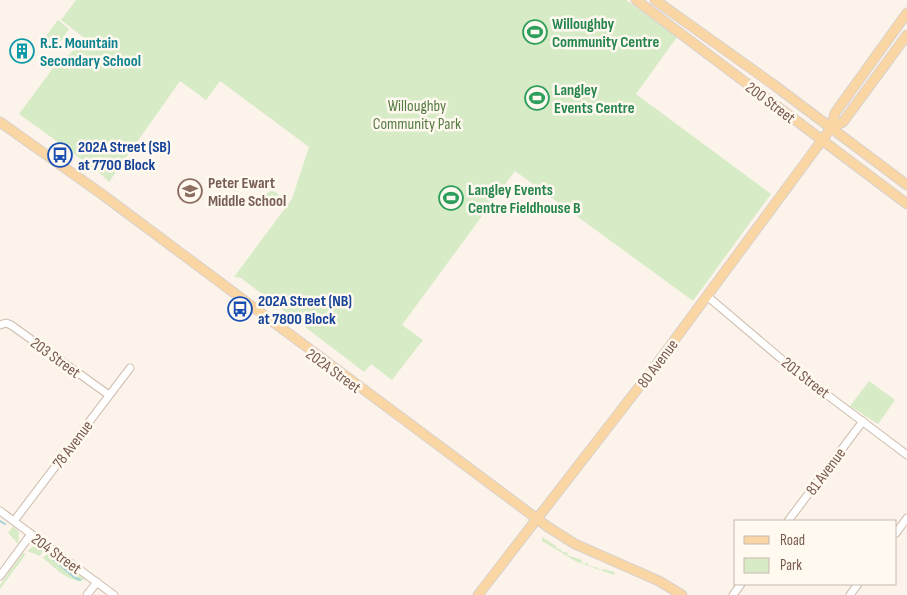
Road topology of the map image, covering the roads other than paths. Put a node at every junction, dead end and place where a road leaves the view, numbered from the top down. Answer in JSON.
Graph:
{"nodes":[{"id":1,"x":636,"y":0,"type":"edge"},
{"id":2,"x":655,"y":0,"type":"edge"},
{"id":3,"x":907,"y":13,"type":"edge"},
{"id":4,"x":907,"y":35,"type":"edge"},
{"id":5,"x":0,"y":122,"type":"edge"},
{"id":6,"x":831,"y":128,"type":"junction"},
{"id":7,"x":822,"y":139,"type":"junction"},
{"id":8,"x":907,"y":185,"type":"edge"},
{"id":9,"x":907,"y":204,"type":"edge"},
{"id":10,"x":707,"y":296,"type":"junction"},
{"id":11,"x":1,"y":324,"type":"edge"},
{"id":12,"x":130,"y":368,"type":"dead end"},
{"id":13,"x":109,"y":395,"type":"junction"},
{"id":14,"x":863,"y":421,"type":"junction"},
{"id":15,"x":907,"y":455,"type":"edge"},
{"id":16,"x":0,"y":511,"type":"edge"},
{"id":17,"x":907,"y":518,"type":"edge"},
{"id":18,"x":535,"y":519,"type":"junction"},
{"id":19,"x":789,"y":520,"type":"edge"},
{"id":20,"x":14,"y":521,"type":"junction"},
{"id":21,"x":897,"y":532,"type":"edge"},
{"id":22,"x":32,"y":534,"type":"junction"},
{"id":23,"x":0,"y":576,"type":"edge"},
{"id":24,"x":97,"y":582,"type":"junction"},
{"id":25,"x":87,"y":595,"type":"edge"},
{"id":26,"x":114,"y":595,"type":"edge"},
{"id":27,"x":478,"y":595,"type":"edge"},
{"id":28,"x":682,"y":595,"type":"edge"}],
"edges":[{"from":1,"to":7,"type":"main road","name":"200 Street"},
{"from":2,"to":6,"type":"main road","name":"200 Street"},
{"from":3,"to":6,"type":"main road","name":"80 Avenue"},
{"from":4,"to":6,"type":"main road","name":"80 Avenue"},
{"from":5,"to":18,"type":"main road","name":"202A Street"},
{"from":6,"to":7,"type":"main road","name":"80 Avenue"},
{"from":6,"to":8,"type":"main road","name":"200 Street"},
{"from":7,"to":9,"type":"main road","name":"200 Street"},
{"from":7,"to":10,"type":"main road","name":"80 Avenue"},
{"from":10,"to":14,"type":"street","name":"201 Street"},
{"from":10,"to":18,"type":"main road","name":"80 Avenue"},
{"from":11,"to":13,"type":"street","name":"203 Street"},
{"from":12,"to":13,"type":"street","name":"78 Avenue"},
{"from":13,"to":20,"type":"street","name":"78 Avenue"},
{"from":14,"to":15,"type":"street","name":"201 Street"},
{"from":14,"to":19,"type":"street","name":"81 Avenue"},
{"from":16,"to":20,"type":"street","name":"204 Street"},
{"from":17,"to":21,"type":"street"},
{"from":18,"to":27,"type":"main road","name":"80 Avenue"},
{"from":18,"to":28,"type":"main road","name":"202A Street"},
{"from":20,"to":22,"type":"street","name":"204 Street"},
{"from":22,"to":23,"type":"street"},
{"from":22,"to":24,"type":"street","name":"204 Street"},
{"from":24,"to":25,"type":"street"},
{"from":24,"to":26,"type":"street","name":"204 Street"}]}
